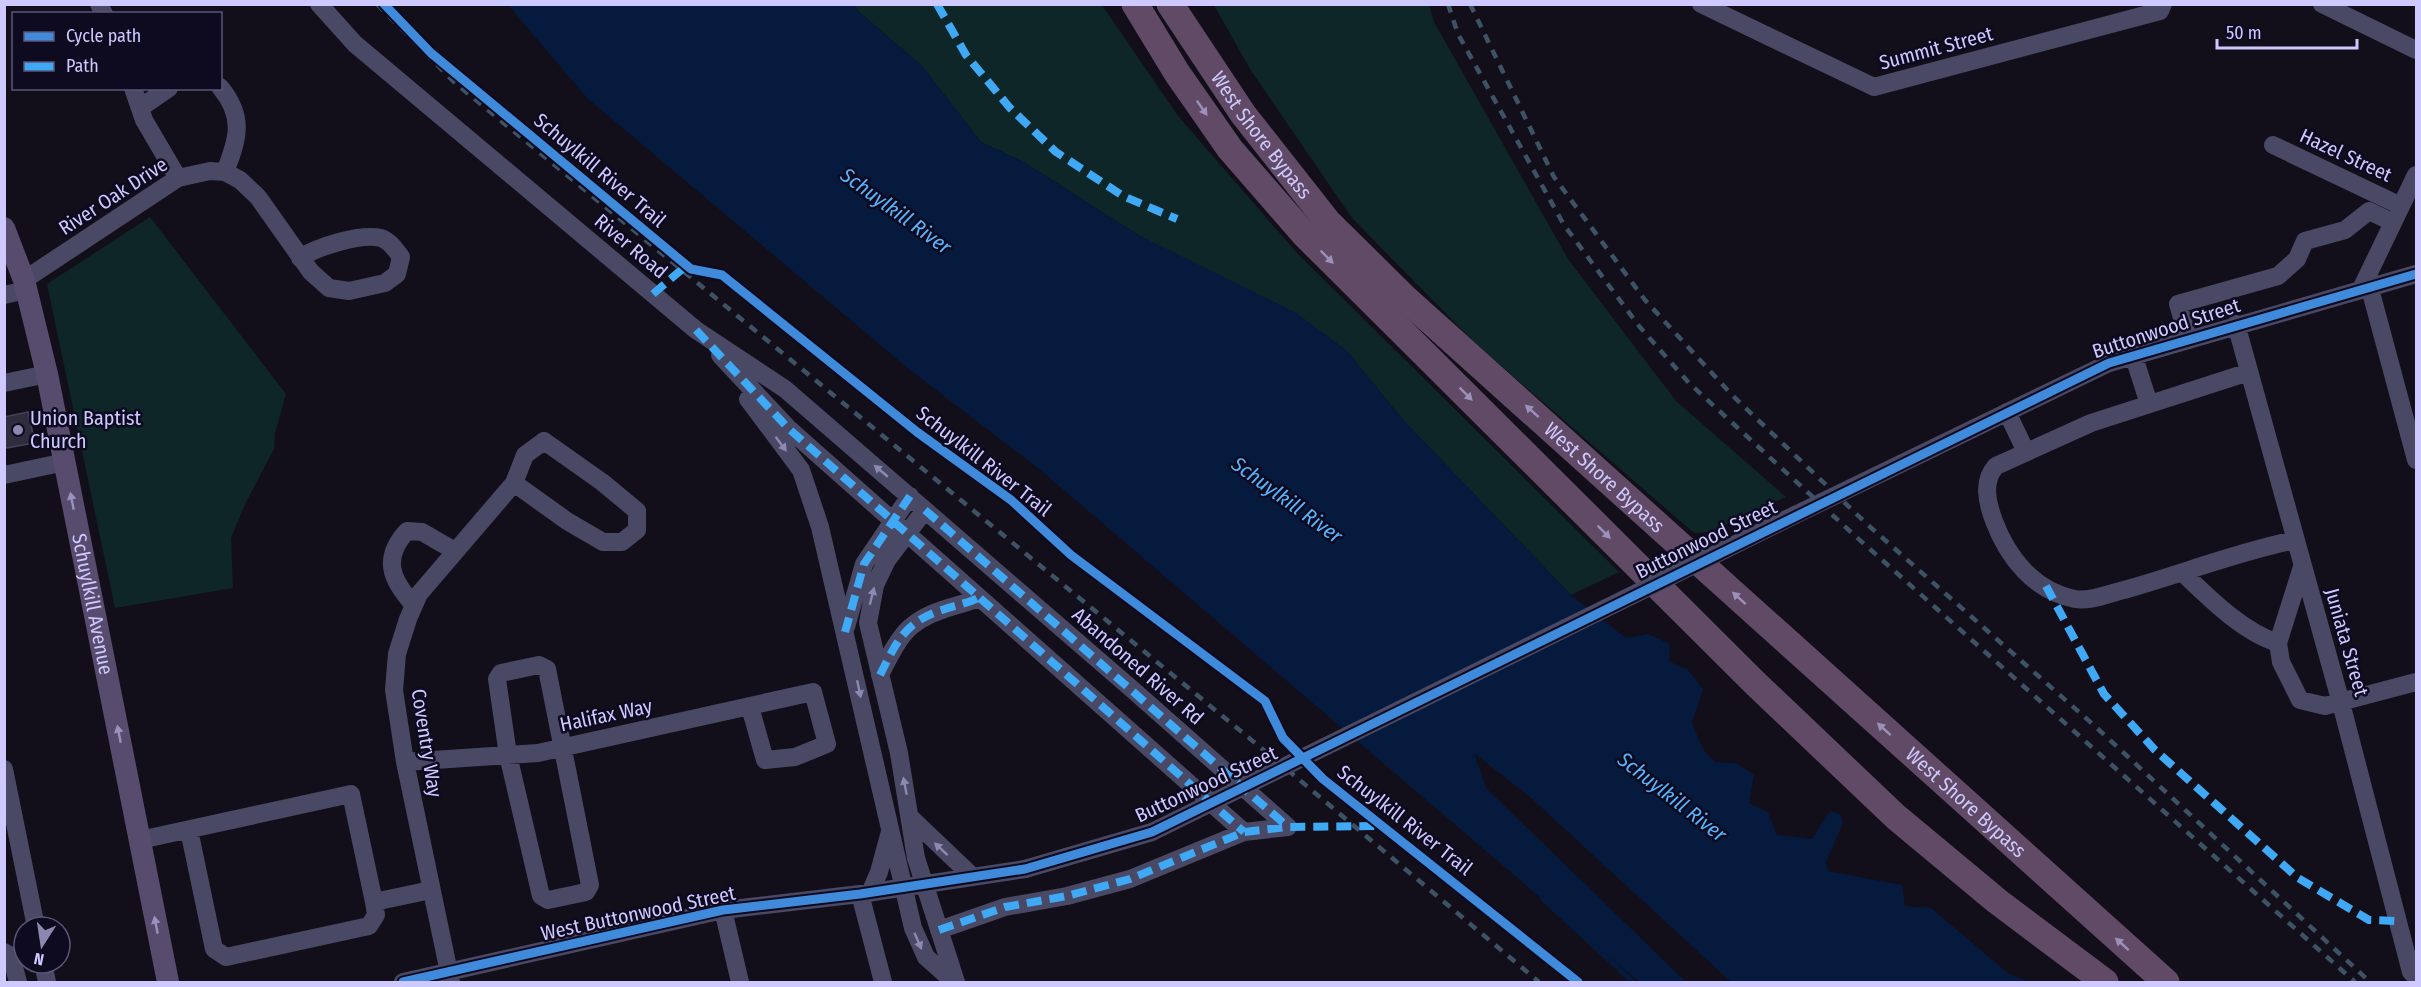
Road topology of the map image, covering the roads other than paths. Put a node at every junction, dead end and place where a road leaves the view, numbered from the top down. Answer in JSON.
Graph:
{"nodes":[{"id":1,"x":319,"y":4,"type":"edge"},
{"id":2,"x":1121,"y":4,"type":"edge"},
{"id":3,"x":1135,"y":4,"type":"edge"},
{"id":4,"x":1170,"y":4,"type":"edge"},
{"id":5,"x":1701,"y":4,"type":"edge"},
{"id":6,"x":2322,"y":4,"type":"edge"},
{"id":7,"x":2161,"y":8,"type":"edge"},
{"id":8,"x":2416,"y":50,"type":"edge"},
{"id":9,"x":1168,"y":60,"type":"junction"},
{"id":10,"x":222,"y":89,"type":"edge"},
{"id":11,"x":134,"y":90,"type":"edge"},
{"id":12,"x":166,"y":90,"type":"edge"},
{"id":13,"x":140,"y":108,"type":"junction"},
{"id":14,"x":2273,"y":145,"type":"dead end"},
{"id":15,"x":225,"y":172,"type":"junction"},
{"id":16,"x":2416,"y":175,"type":"edge"},
{"id":17,"x":178,"y":178,"type":"junction"},
{"id":18,"x":2397,"y":214,"type":"junction"},
{"id":19,"x":4,"y":228,"type":"edge"},
{"id":20,"x":300,"y":258,"type":"junction"},
{"id":21,"x":2416,"y":273,"type":"edge"},
{"id":22,"x":2366,"y":286,"type":"junction"},
{"id":23,"x":18,"y":288,"type":"edge"},
{"id":24,"x":2236,"y":324,"type":"junction"},
{"id":25,"x":696,"y":330,"type":"junction"},
{"id":26,"x":2188,"y":338,"type":"junction"},
{"id":27,"x":2133,"y":354,"type":"junction"},
{"id":28,"x":2249,"y":372,"type":"junction"},
{"id":29,"x":47,"y":374,"type":"junction"},
{"id":30,"x":4,"y":383,"type":"edge"},
{"id":31,"x":2149,"y":404,"type":"junction"},
{"id":32,"x":2007,"y":412,"type":"junction"},
{"id":33,"x":2026,"y":452,"type":"junction"},
{"id":34,"x":2416,"y":460,"type":"edge"},
{"id":35,"x":65,"y":462,"type":"junction"},
{"id":36,"x":4,"y":475,"type":"edge"},
{"id":37,"x":514,"y":483,"type":"junction"},
{"id":38,"x":910,"y":496,"type":"junction"},
{"id":39,"x":925,"y":510,"type":"junction"},
{"id":40,"x":891,"y":520,"type":"junction"},
{"id":41,"x":906,"y":534,"type":"junction"},
{"id":42,"x":2295,"y":540,"type":"junction"},
{"id":43,"x":455,"y":551,"type":"junction"},
{"id":44,"x":2302,"y":567,"type":"junction"},
{"id":45,"x":2184,"y":574,"type":"junction"},
{"id":46,"x":978,"y":598,"type":"junction"},
{"id":47,"x":414,"y":605,"type":"junction"},
{"id":48,"x":845,"y":632,"type":"junction"},
{"id":49,"x":2278,"y":643,"type":"junction"},
{"id":50,"x":880,"y":675,"type":"junction"},
{"id":51,"x":2416,"y":682,"type":"edge"},
{"id":52,"x":2341,"y":703,"type":"junction"},
{"id":53,"x":750,"y":707,"type":"junction"},
{"id":54,"x":563,"y":747,"type":"junction"},
{"id":55,"x":508,"y":755,"type":"junction"},
{"id":56,"x":405,"y":762,"type":"junction"},
{"id":57,"x":4,"y":769,"type":"edge"},
{"id":58,"x":911,"y":818,"type":"junction"},
{"id":59,"x":189,"y":830,"type":"junction"},
{"id":60,"x":890,"y":831,"type":"junction"},
{"id":61,"x":1244,"y":832,"type":"junction"},
{"id":62,"x":140,"y":840,"type":"junction"},
{"id":63,"x":1025,"y":869,"type":"joint"},
{"id":64,"x":973,"y":877,"type":"junction"},
{"id":65,"x":926,"y":884,"type":"junction"},
{"id":66,"x":903,"y":887,"type":"junction"},
{"id":67,"x":431,"y":890,"type":"junction"},
{"id":68,"x":865,"y":893,"type":"junction"},
{"id":69,"x":374,"y":902,"type":"junction"},
{"id":70,"x":723,"y":910,"type":"junction"},
{"id":71,"x":34,"y":915,"type":"edge"},
{"id":72,"x":939,"y":930,"type":"junction"},
{"id":73,"x":4,"y":952,"type":"edge"},
{"id":74,"x":2414,"y":975,"type":"edge"},
{"id":75,"x":450,"y":978,"type":"edge"},
{"id":76,"x":18,"y":982,"type":"edge"},
{"id":77,"x":168,"y":982,"type":"edge"},
{"id":78,"x":403,"y":982,"type":"edge"},
{"id":79,"x":740,"y":982,"type":"edge"},
{"id":80,"x":883,"y":982,"type":"edge"},
{"id":81,"x":955,"y":982,"type":"edge"},
{"id":82,"x":2105,"y":982,"type":"edge"},
{"id":83,"x":2166,"y":982,"type":"edge"}],
"edges":[{"from":1,"to":25,"type":"street","name":"River Road"},
{"from":2,"to":9,"type":"highway"},
{"from":3,"to":9,"type":"highway","name":"West Shore Bypass"},
{"from":83,"to":4,"type":"highway","name":"West Shore Bypass","one_way":true},
{"from":5,"to":7,"type":"street","name":"Summit Street"},
{"from":6,"to":8,"type":"street"},
{"from":9,"to":82,"type":"highway","name":"West Shore Bypass","one_way":true},
{"from":10,"to":15,"type":"street"},
{"from":11,"to":13,"type":"street"},
{"from":12,"to":13,"type":"street"},
{"from":13,"to":17,"type":"street"},
{"from":14,"to":18,"type":"street","name":"Hazel Street"},
{"from":15,"to":17,"type":"street","name":"River Oak Drive"},
{"from":15,"to":20,"type":"street"},
{"from":16,"to":18,"type":"street"},
{"from":17,"to":23,"type":"street","name":"River Oak Drive"},
{"from":18,"to":22,"type":"street"},
{"from":18,"to":26,"type":"street"},
{"from":19,"to":23,"type":"main road","name":"Schuylkill Avenue"},
{"from":20,"to":20,"type":"street"},
{"from":21,"to":22,"type":"street","name":"Buttonwood Street"},
{"from":22,"to":24,"type":"street","name":"Buttonwood Street"},
{"from":22,"to":34,"type":"street"},
{"from":23,"to":29,"type":"main road","name":"Schuylkill Avenue"},
{"from":24,"to":26,"type":"street","name":"Buttonwood Street"},
{"from":24,"to":28,"type":"street","name":"Juniata Street"},
{"from":38,"to":25,"type":"street","name":"River Road","one_way":true},
{"from":25,"to":40,"type":"street"},
{"from":25,"to":48,"type":"street","one_way":true},
{"from":26,"to":27,"type":"street","name":"Buttonwood Street"},
{"from":27,"to":31,"type":"street"},
{"from":27,"to":32,"type":"street","name":"Buttonwood Street"},
{"from":28,"to":31,"type":"street"},
{"from":28,"to":42,"type":"street","name":"Juniata Street"},
{"from":29,"to":30,"type":"street"},
{"from":29,"to":35,"type":"main road","name":"Schuylkill Avenue"},
{"from":31,"to":33,"type":"street"},
{"from":32,"to":33,"type":"street"},
{"from":32,"to":63,"type":"street","name":"Buttonwood Street","bridge":true},
{"from":33,"to":45,"type":"street"},
{"from":35,"to":36,"type":"street"},
{"from":62,"to":35,"type":"main road","name":"Schuylkill Avenue","one_way":true},
{"from":37,"to":37,"type":"street","name":"Coventry Way"},
{"from":37,"to":43,"type":"street","name":"Coventry Way"},
{"from":38,"to":39,"type":"street","name":"River Road"},
{"from":38,"to":40,"type":"street"},
{"from":39,"to":41,"type":"street"},
{"from":39,"to":61,"type":"street","name":"Abandoned River Rd"},
{"from":40,"to":41,"type":"street"},
{"from":40,"to":48,"type":"street"},
{"from":41,"to":46,"type":"street"},
{"from":50,"to":41,"type":"street","one_way":true},
{"from":42,"to":44,"type":"street","name":"Juniata Street"},
{"from":42,"to":45,"type":"street"},
{"from":43,"to":47,"type":"street","name":"Coventry Way"},
{"from":43,"to":47,"type":"street"},
{"from":44,"to":49,"type":"street"},
{"from":44,"to":52,"type":"street","name":"Juniata Street"},
{"from":45,"to":49,"type":"street"},
{"from":46,"to":50,"type":"street"},
{"from":46,"to":61,"type":"street"},
{"from":47,"to":56,"type":"street","name":"Coventry Way"},
{"from":48,"to":60,"type":"street","one_way":true},
{"from":49,"to":52,"type":"street"},
{"from":58,"to":50,"type":"street","one_way":true},
{"from":51,"to":52,"type":"street"},
{"from":52,"to":74,"type":"street","name":"Juniata Street"},
{"from":53,"to":53,"type":"street","name":"Halifax Way"},
{"from":53,"to":54,"type":"street","name":"Halifax Way"},
{"from":54,"to":55,"type":"street","name":"Halifax Way"},
{"from":54,"to":55,"type":"street"},
{"from":54,"to":55,"type":"street"},
{"from":55,"to":56,"type":"street","name":"Halifax Way"},
{"from":56,"to":67,"type":"street","name":"Coventry Way"},
{"from":57,"to":71,"type":"street"},
{"from":64,"to":58,"type":"street","one_way":true},
{"from":58,"to":65,"type":"street"},
{"from":59,"to":62,"type":"street"},
{"from":59,"to":69,"type":"street"},
{"from":59,"to":69,"type":"street"},
{"from":60,"to":66,"type":"street"},
{"from":60,"to":68,"type":"street"},
{"from":61,"to":72,"type":"street","name":"Abandoned River Rd"},
{"from":77,"to":62,"type":"main road","name":"Schuylkill Avenue","one_way":true},
{"from":63,"to":64,"type":"street","name":"West Buttonwood Street"},
{"from":64,"to":65,"type":"street","name":"West Buttonwood Street"},
{"from":65,"to":66,"type":"street","name":"West Buttonwood Street"},
{"from":65,"to":72,"type":"street"},
{"from":66,"to":68,"type":"street","name":"West Buttonwood Street"},
{"from":66,"to":81,"type":"street","one_way":true},
{"from":67,"to":69,"type":"street"},
{"from":67,"to":75,"type":"street","name":"Coventry Way"},
{"from":68,"to":70,"type":"street","name":"West Buttonwood Street"},
{"from":68,"to":80,"type":"street"},
{"from":70,"to":75,"type":"street","name":"West Buttonwood Street"},
{"from":70,"to":79,"type":"street"},
{"from":72,"to":81,"type":"street"},
{"from":73,"to":76,"type":"street"},
{"from":75,"to":78,"type":"street","name":"West Buttonwood Street"}]}
